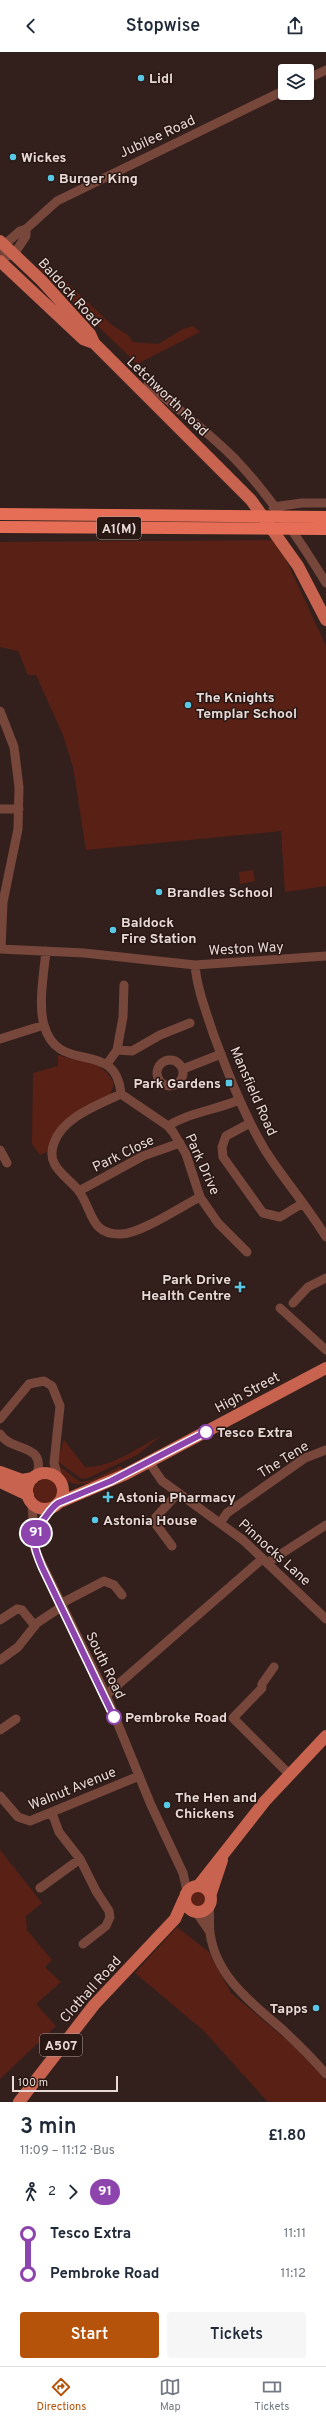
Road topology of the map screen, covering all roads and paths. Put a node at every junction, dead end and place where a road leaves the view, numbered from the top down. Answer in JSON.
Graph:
{"nodes":[{"id":1,"x":326,"y":70,"type":"edge"},
{"id":2,"x":314,"y":76,"type":"edge"},
{"id":3,"x":278,"y":93,"type":"edge"},
{"id":4,"x":26,"y":229,"type":"junction"},
{"id":5,"x":4,"y":253,"type":"edge"},
{"id":6,"x":94,"y":344,"type":"joint"},
{"id":7,"x":148,"y":384,"type":"dead end"},
{"id":8,"x":234,"y":458,"type":"junction"},
{"id":9,"x":222,"y":470,"type":"junction"},
{"id":10,"x":326,"y":503,"type":"edge"},
{"id":11,"x":273,"y":507,"type":"junction"},
{"id":12,"x":0,"y":514,"type":"edge"},
{"id":13,"x":326,"y":517,"type":"edge"},
{"id":14,"x":0,"y":527,"type":"edge"},
{"id":15,"x":326,"y":529,"type":"edge"},
{"id":16,"x":326,"y":583,"type":"edge"},
{"id":17,"x":326,"y":620,"type":"edge"},
{"id":18,"x":0,"y":711,"type":"edge"},
{"id":19,"x":0,"y":809,"type":"edge"},
{"id":20,"x":19,"y":809,"type":"junction"},
{"id":21,"x":1,"y":949,"type":"edge"},
{"id":22,"x":46,"y":951,"type":"junction"},
{"id":23,"x":326,"y":956,"type":"edge"},
{"id":24,"x":195,"y":965,"type":"junction"},
{"id":25,"x":124,"y":985,"type":"dead end"},
{"id":26,"x":190,"y":1023,"type":"dead end"},
{"id":27,"x":44,"y":1024,"type":"junction"},
{"id":28,"x":0,"y":1039,"type":"edge"},
{"id":29,"x":117,"y":1050,"type":"junction"},
{"id":30,"x":221,"y":1054,"type":"junction"},
{"id":31,"x":107,"y":1064,"type":"junction"},
{"id":32,"x":183,"y":1069,"type":"dead end"},
{"id":33,"x":121,"y":1094,"type":"junction"},
{"id":34,"x":239,"y":1100,"type":"junction"},
{"id":35,"x":250,"y":1123,"type":"junction"},
{"id":36,"x":168,"y":1126,"type":"junction"},
{"id":37,"x":180,"y":1143,"type":"junction"},
{"id":38,"x":0,"y":1150,"type":"edge"},
{"id":39,"x":6,"y":1162,"type":"dead end"},
{"id":40,"x":79,"y":1191,"type":"junction"},
{"id":41,"x":200,"y":1196,"type":"junction"},
{"id":42,"x":304,"y":1203,"type":"junction"},
{"id":43,"x":326,"y":1237,"type":"edge"},
{"id":44,"x":247,"y":1252,"type":"dead end"},
{"id":45,"x":326,"y":1278,"type":"edge"},
{"id":46,"x":293,"y":1303,"type":"dead end"},
{"id":47,"x":280,"y":1308,"type":"dead end"},
{"id":48,"x":326,"y":1350,"type":"edge"},
{"id":49,"x":326,"y":1368,"type":"edge"},
{"id":50,"x":0,"y":1419,"type":"edge"},
{"id":51,"x":0,"y":1434,"type":"edge"},
{"id":52,"x":326,"y":1450,"type":"edge"},
{"id":53,"x":149,"y":1462,"type":"junction"},
{"id":54,"x":0,"y":1472,"type":"edge"},
{"id":55,"x":35,"y":1477,"type":"junction"},
{"id":56,"x":59,"y":1481,"type":"junction"},
{"id":57,"x":0,"y":1482,"type":"edge"},
{"id":58,"x":97,"y":1487,"type":"junction"},
{"id":59,"x":178,"y":1493,"type":"junction"},
{"id":60,"x":30,"y":1499,"type":"junction"},
{"id":61,"x":55,"y":1505,"type":"junction"},
{"id":62,"x":220,"y":1523,"type":"junction"},
{"id":63,"x":326,"y":1525,"type":"edge"},
{"id":64,"x":34,"y":1536,"type":"junction"},
{"id":65,"x":172,"y":1546,"type":"dead end"},
{"id":66,"x":265,"y":1561,"type":"junction"},
{"id":67,"x":122,"y":1595,"type":"dead end"},
{"id":68,"x":61,"y":1605,"type":"junction"},
{"id":69,"x":326,"y":1619,"type":"edge"},
{"id":70,"x":0,"y":1620,"type":"edge"},
{"id":71,"x":35,"y":1626,"type":"junction"},
{"id":72,"x":0,"y":1660,"type":"edge"},
{"id":73,"x":274,"y":1667,"type":"dead end"},
{"id":74,"x":106,"y":1695,"type":"junction"},
{"id":75,"x":16,"y":1719,"type":"dead end"},
{"id":76,"x":0,"y":1730,"type":"edge"},
{"id":77,"x":326,"y":1736,"type":"edge"},
{"id":78,"x":288,"y":1774,"type":"junction"},
{"id":79,"x":139,"y":1776,"type":"junction"},
{"id":80,"x":0,"y":1796,"type":"edge"},
{"id":81,"x":52,"y":1813,"type":"junction"},
{"id":82,"x":222,"y":1858,"type":"junction"},
{"id":83,"x":80,"y":1859,"type":"junction"},
{"id":84,"x":183,"y":1873,"type":"junction"},
{"id":85,"x":198,"y":1885,"type":"junction"},
{"id":86,"x":40,"y":1888,"type":"dead end"},
{"id":87,"x":211,"y":1893,"type":"junction"},
{"id":88,"x":185,"y":1895,"type":"junction"},
{"id":89,"x":209,"y":1905,"type":"junction"},
{"id":90,"x":194,"y":1912,"type":"junction"},
{"id":91,"x":175,"y":1919,"type":"junction"},
{"id":92,"x":210,"y":1932,"type":"junction"},
{"id":93,"x":83,"y":1944,"type":"dead end"},
{"id":94,"x":326,"y":2074,"type":"edge"},
{"id":95,"x":19,"y":2102,"type":"edge"}],
"edges":[{"from":1,"to":2,"type":"street"},
{"from":3,"to":4,"type":"street","name":"Jubilee Road"},
{"from":4,"to":5,"type":"street","name":"Jubilee Road"},
{"from":4,"to":5,"type":"street","name":"Jubilee Road"},
{"from":5,"to":6,"type":"main road","name":"Baldock Road"},
{"from":6,"to":9,"type":"main road","name":"Letchworth Road"},
{"from":7,"to":8,"type":"street","name":"Letchworth Road"},
{"from":8,"to":9,"type":"street"},
{"from":8,"to":11,"type":"street","name":"Letchworth Road"},
{"from":9,"to":17,"type":"main road","name":"Letchworth Road"},
{"from":10,"to":11,"type":"street"},
{"from":11,"to":16,"type":"street","name":"Letchworth Road"},
{"from":12,"to":13,"type":"highway","number":"A1(M)"},
{"from":14,"to":15,"type":"highway","number":"A1(M)"},
{"from":18,"to":20,"type":"street"},
{"from":19,"to":20,"type":"street"},
{"from":20,"to":21,"type":"street"},
{"from":21,"to":22,"type":"street","name":"Weston Way"},
{"from":22,"to":24,"type":"street","name":"Weston Way"},
{"from":22,"to":27,"type":"street"},
{"from":23,"to":24,"type":"street","name":"Weston Way"},
{"from":24,"to":30,"type":"street","name":"Mansfield Road"},
{"from":25,"to":29,"type":"street"},
{"from":26,"to":29,"type":"street"},
{"from":27,"to":28,"type":"street"},
{"from":27,"to":31,"type":"street"},
{"from":29,"to":31,"type":"street"},
{"from":30,"to":32,"type":"street"},
{"from":30,"to":34,"type":"street","name":"Mansfield Road"},
{"from":31,"to":33,"type":"street"},
{"from":33,"to":36,"type":"street","name":"Park Drive"},
{"from":33,"to":40,"type":"street"},
{"from":34,"to":35,"type":"street","name":"Mansfield Road"},
{"from":34,"to":36,"type":"street"},
{"from":35,"to":42,"type":"street","name":"Mansfield Road"},
{"from":35,"to":42,"type":"street"},
{"from":36,"to":37,"type":"street","name":"Park Drive"},
{"from":37,"to":40,"type":"street","name":"Park Close"},
{"from":37,"to":41,"type":"street","name":"Park Drive"},
{"from":38,"to":39,"type":"street"},
{"from":40,"to":41,"type":"street"},
{"from":41,"to":44,"type":"street","name":"Park Drive"},
{"from":42,"to":43,"type":"street","name":"Mansfield Road"},
{"from":45,"to":46,"type":"street"},
{"from":47,"to":48,"type":"street"},
{"from":49,"to":53,"type":"main road","name":"High Street"},
{"from":50,"to":56,"type":"street"},
{"from":51,"to":55,"type":"street"},
{"from":52,"to":62,"type":"street","name":"The Tene"},
{"from":53,"to":58,"type":"main road","name":"High Street"},
{"from":53,"to":59,"type":"street","name":"Pinnocks Lane"},
{"from":54,"to":55,"type":"main road"},
{"from":55,"to":56,"type":"main road"},
{"from":55,"to":60,"type":"main road"},
{"from":56,"to":58,"type":"main road","name":"High Street"},
{"from":56,"to":61,"type":"main road"},
{"from":57,"to":60,"type":"main road"},
{"from":58,"to":61,"type":"main road","name":"High Street"},
{"from":59,"to":62,"type":"street","name":"Pinnocks Lane"},
{"from":59,"to":65,"type":"street"},
{"from":60,"to":61,"type":"main road"},
{"from":60,"to":64,"type":"street","name":"South Road"},
{"from":61,"to":64,"type":"street"},
{"from":62,"to":66,"type":"street","name":"Pinnocks Lane"},
{"from":63,"to":66,"type":"street"},
{"from":64,"to":68,"type":"street","name":"South Road"},
{"from":66,"to":69,"type":"street","name":"Pinnocks Lane"},
{"from":66,"to":74,"type":"street"},
{"from":67,"to":68,"type":"street"},
{"from":68,"to":71,"type":"street"},
{"from":68,"to":74,"type":"street","name":"South Road"},
{"from":70,"to":71,"type":"street"},
{"from":71,"to":72,"type":"street"},
{"from":73,"to":78,"type":"street"},
{"from":74,"to":79,"type":"street","name":"South Road"},
{"from":75,"to":76,"type":"street"},
{"from":77,"to":78,"type":"main road"},
{"from":78,"to":82,"type":"main road"},
{"from":79,"to":81,"type":"street","name":"Walnut Avenue"},
{"from":79,"to":84,"type":"street","name":"South Road"},
{"from":80,"to":81,"type":"street","name":"Walnut Avenue"},
{"from":81,"to":83,"type":"street"},
{"from":82,"to":85,"type":"main road"},
{"from":82,"to":87,"type":"main road"},
{"from":83,"to":86,"type":"street"},
{"from":83,"to":93,"type":"street"},
{"from":84,"to":85,"type":"street","name":"South Road"},
{"from":84,"to":88,"type":"street","name":"South Road"},
{"from":85,"to":87,"type":"main road"},
{"from":85,"to":88,"type":"main road"},
{"from":87,"to":89,"type":"main road"},
{"from":88,"to":90,"type":"main road"},
{"from":88,"to":91,"type":"main road","name":"Clothall Road","number":"A507"},
{"from":89,"to":90,"type":"main road","name":"Clothall Road"},
{"from":89,"to":92,"type":"street"},
{"from":90,"to":91,"type":"main road","name":"Clothall Road","number":"A507"},
{"from":90,"to":92,"type":"street"},
{"from":91,"to":95,"type":"main road","name":"Clothall Road","number":"A507"},
{"from":92,"to":94,"type":"street"}]}
